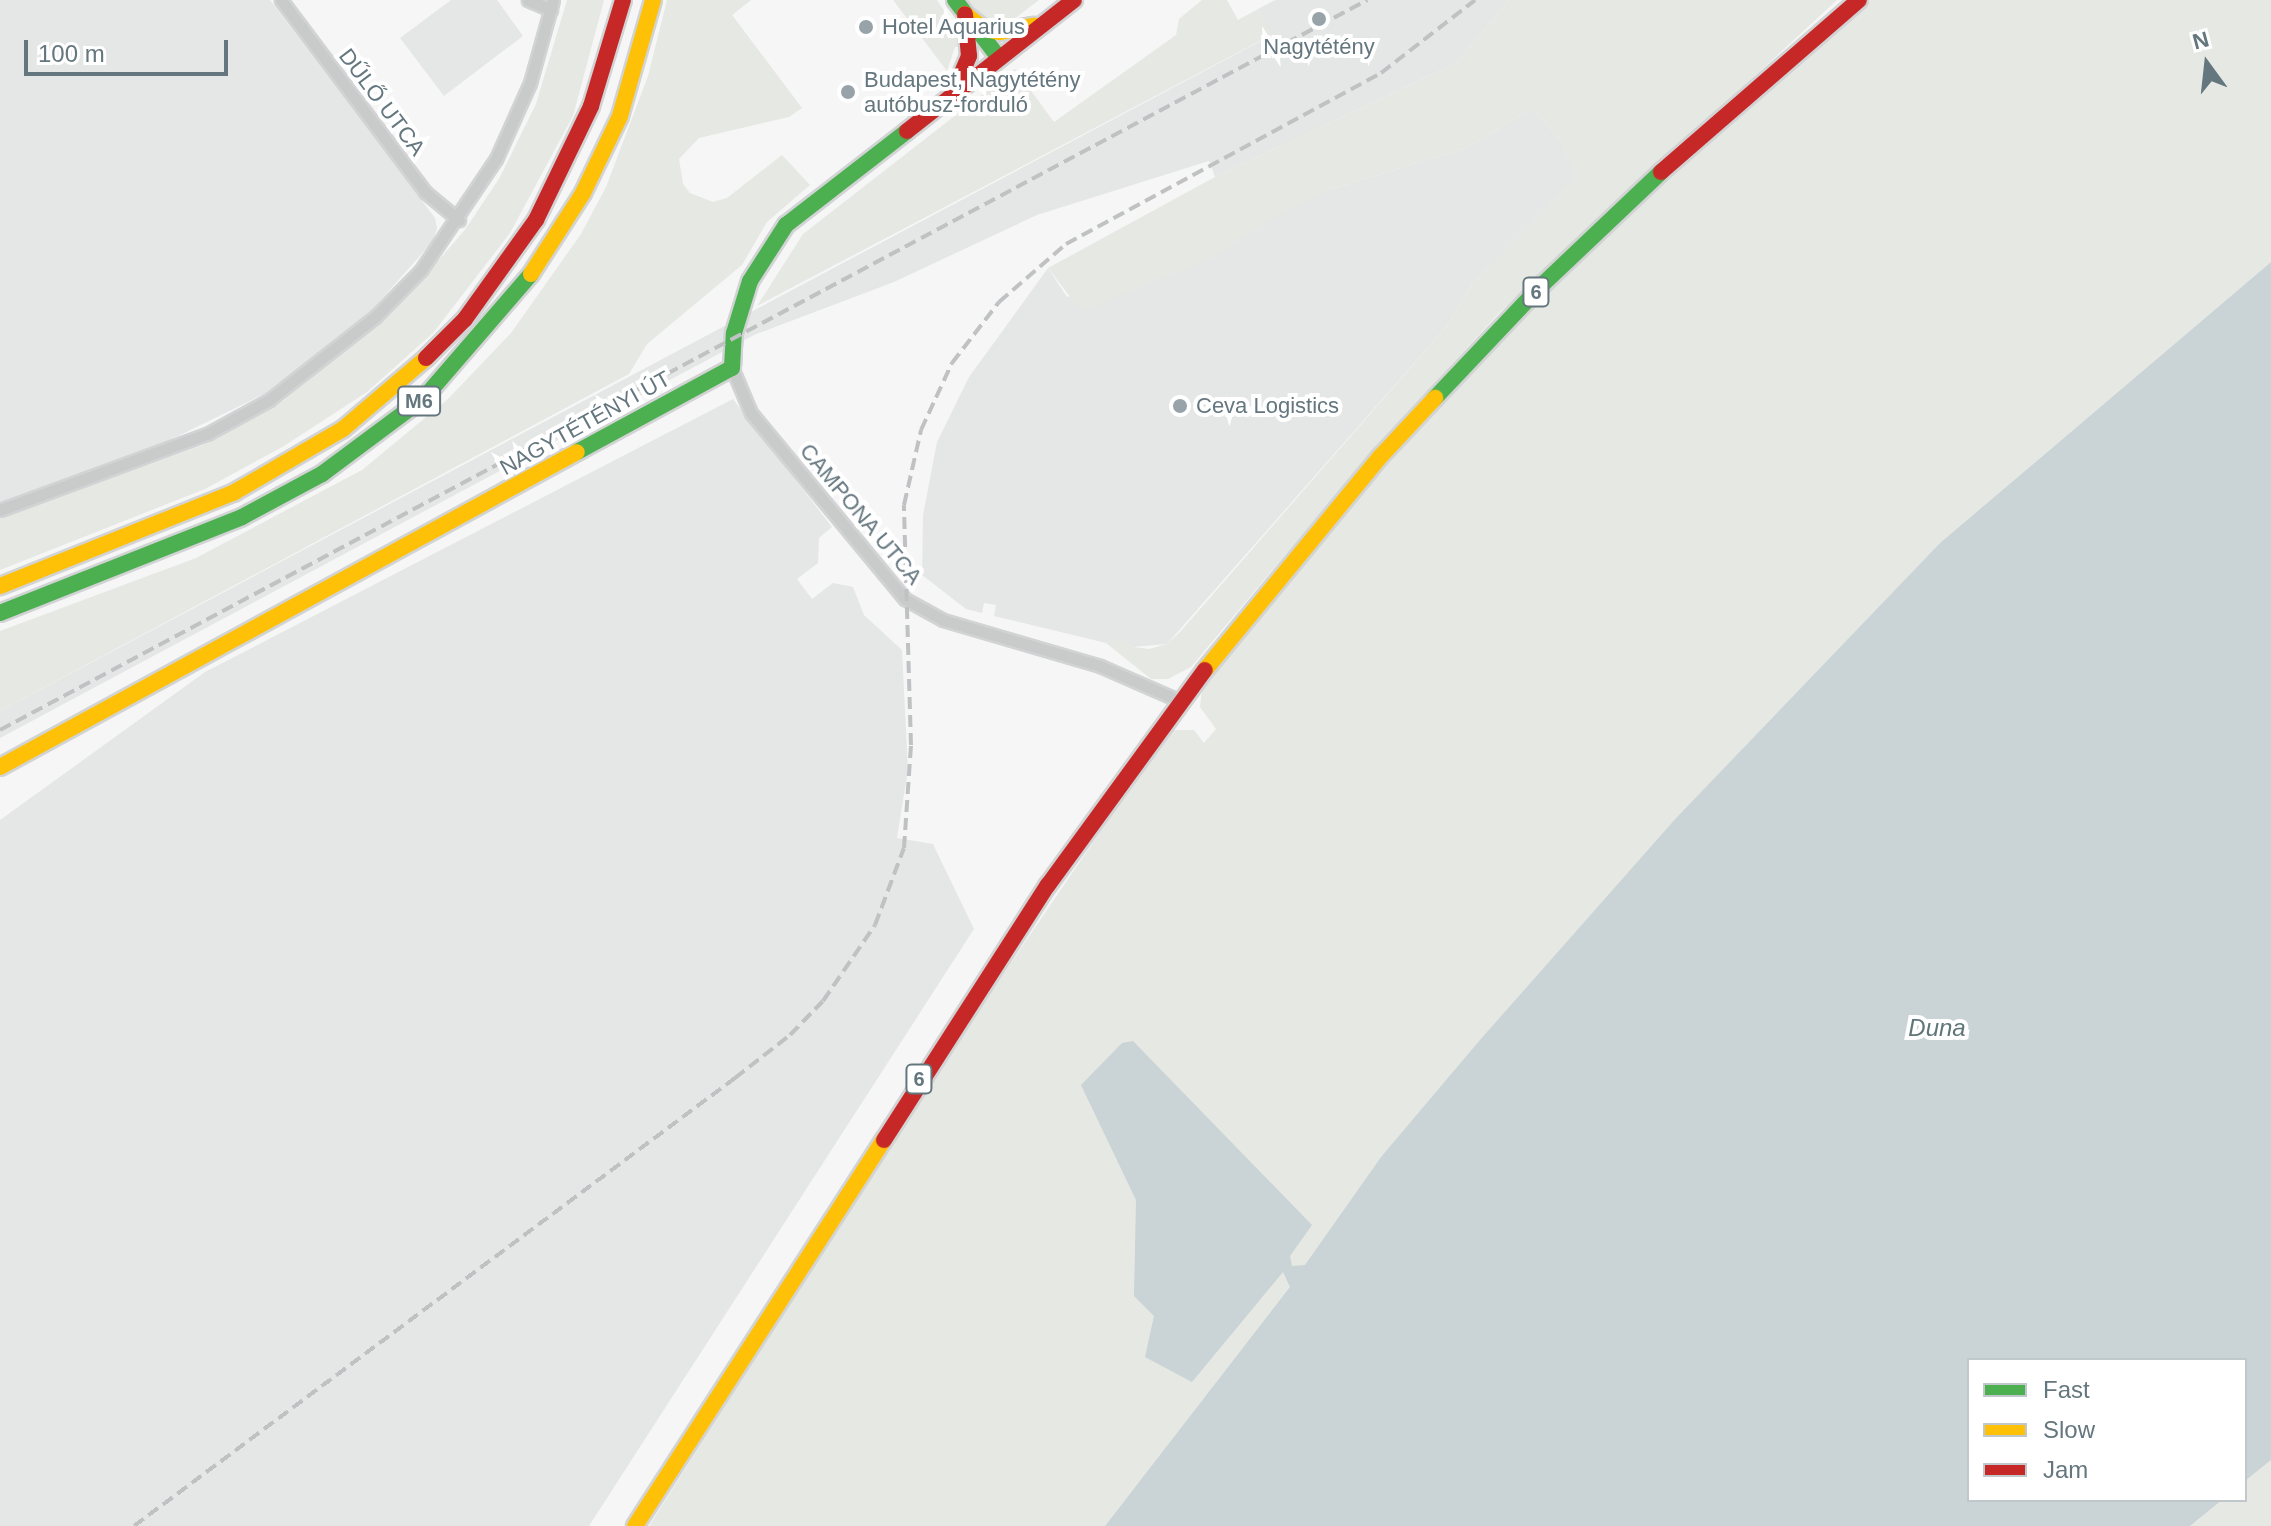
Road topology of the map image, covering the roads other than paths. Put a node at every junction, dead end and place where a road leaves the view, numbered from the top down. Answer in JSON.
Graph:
{"nodes":[{"id":1,"x":281,"y":0,"type":"edge"},
{"id":2,"x":528,"y":0,"type":"edge"},
{"id":3,"x":623,"y":0,"type":"edge"},
{"id":4,"x":653,"y":0,"type":"edge"},
{"id":5,"x":1074,"y":0,"type":"edge"},
{"id":6,"x":1859,"y":0,"type":"edge"},
{"id":7,"x":552,"y":5,"type":"edge"},
{"id":8,"x":960,"y":7,"type":"edge"},
{"id":9,"x":1044,"y":23,"type":"junction"},
{"id":10,"x":999,"y":58,"type":"junction"},
{"id":11,"x":954,"y":92,"type":"junction"},
{"id":12,"x":459,"y":220,"type":"junction"},
{"id":13,"x":732,"y":368,"type":"junction"},
{"id":14,"x":0,"y":510,"type":"edge"},
{"id":15,"x":0,"y":586,"type":"edge"},
{"id":16,"x":0,"y":613,"type":"edge"},
{"id":17,"x":1180,"y":701,"type":"junction"},
{"id":18,"x":0,"y":767,"type":"edge"},
{"id":19,"x":635,"y":1526,"type":"edge"}],
"edges":[{"from":1,"to":12,"type":"street","name":"DŰLŐ UTCA"},
{"from":2,"to":7,"type":"street"},
{"from":3,"to":15,"type":"main road","number":"M6"},
{"from":4,"to":16,"type":"main road","number":"M6"},
{"from":5,"to":9,"type":"main road"},
{"from":6,"to":17,"type":"main road","number":"6"},
{"from":7,"to":12,"type":"street"},
{"from":8,"to":9,"type":"main road"},
{"from":8,"to":10,"type":"main road"},
{"from":8,"to":11,"type":"main road"},
{"from":9,"to":10,"type":"main road"},
{"from":10,"to":11,"type":"main road"},
{"from":11,"to":13,"type":"main road"},
{"from":12,"to":14,"type":"street"},
{"from":13,"to":17,"type":"street","name":"CAMPONA UTCA"},
{"from":13,"to":18,"type":"main road","name":"NAGYTÉTÉNYI ÚT"},
{"from":17,"to":19,"type":"main road","number":"6"}]}
